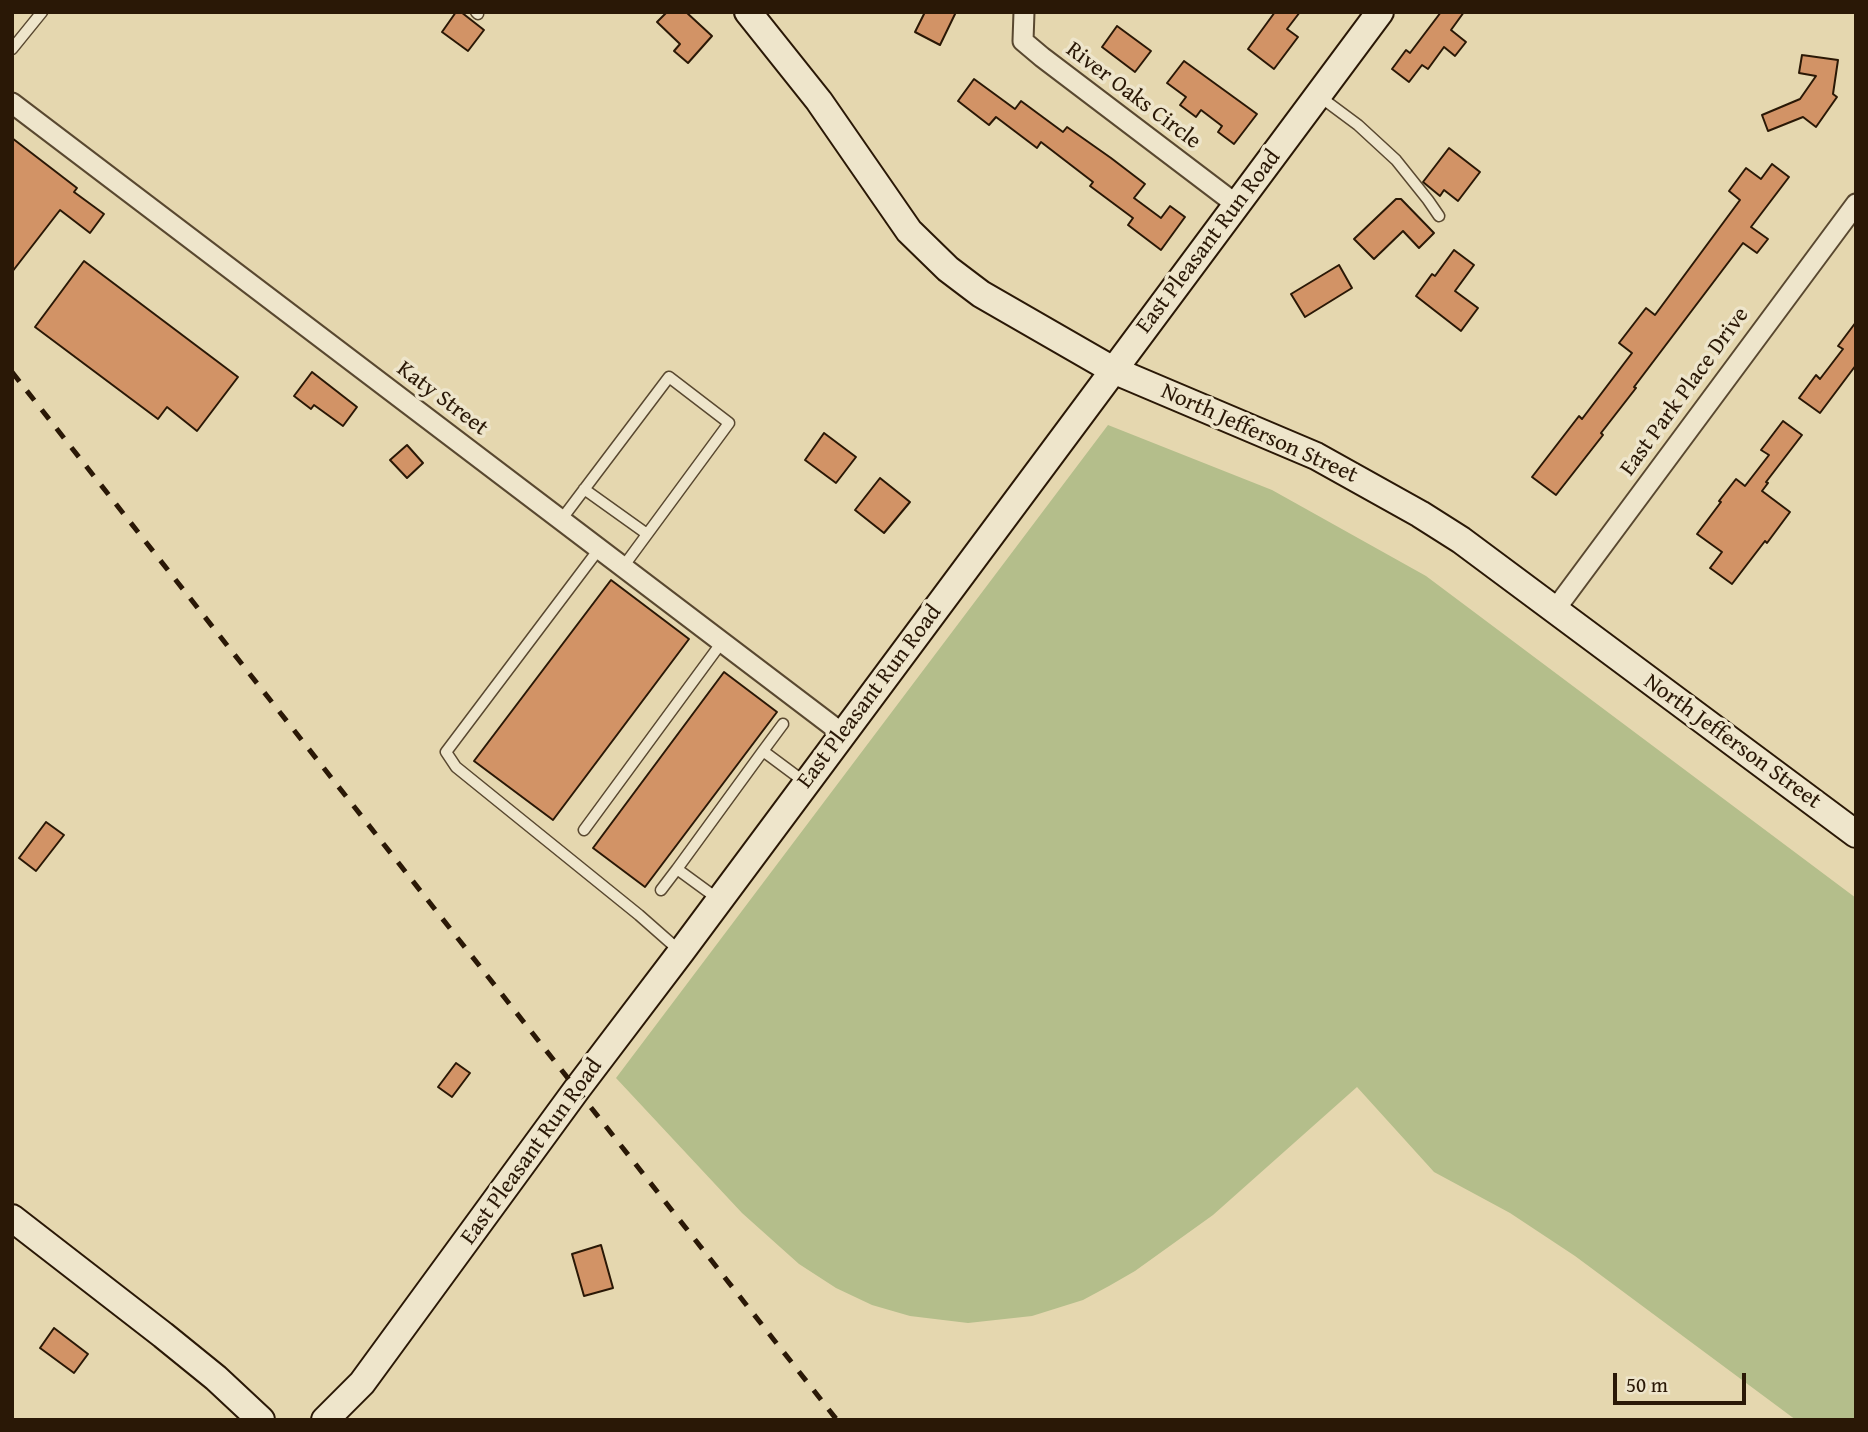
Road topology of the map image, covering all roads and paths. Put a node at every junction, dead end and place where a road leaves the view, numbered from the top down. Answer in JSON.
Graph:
{"nodes":[{"id":1,"x":42,"y":12,"type":"edge"},
{"id":2,"x":748,"y":12,"type":"edge"},
{"id":3,"x":1024,"y":12,"type":"edge"},
{"id":4,"x":1380,"y":12,"type":"edge"},
{"id":5,"x":12,"y":49,"type":"edge"},
{"id":6,"x":1318,"y":96,"type":"junction"},
{"id":7,"x":12,"y":103,"type":"edge"},
{"id":8,"x":1856,"y":204,"type":"edge"},
{"id":9,"x":1237,"y":205,"type":"junction"},
{"id":10,"x":1439,"y":216,"type":"dead end"},
{"id":11,"x":1113,"y":370,"type":"junction"},
{"id":12,"x":584,"y":489,"type":"junction"},
{"id":13,"x":561,"y":520,"type":"junction"},
{"id":14,"x":647,"y":534,"type":"junction"},
{"id":15,"x":599,"y":549,"type":"junction"},
{"id":16,"x":623,"y":567,"type":"junction"},
{"id":17,"x":1554,"y":611,"type":"junction"},
{"id":18,"x":722,"y":642,"type":"junction"},
{"id":19,"x":783,"y":724,"type":"dead end"},
{"id":20,"x":843,"y":734,"type":"junction"},
{"id":21,"x":763,"y":751,"type":"junction"},
{"id":22,"x":807,"y":783,"type":"junction"},
{"id":23,"x":584,"y":830,"type":"dead end"},
{"id":24,"x":1856,"y":834,"type":"edge"},
{"id":25,"x":677,"y":869,"type":"junction"},
{"id":26,"x":661,"y":890,"type":"dead end"},
{"id":27,"x":720,"y":900,"type":"junction"},
{"id":28,"x":681,"y":952,"type":"junction"},
{"id":29,"x":12,"y":1218,"type":"edge"},
{"id":30,"x":362,"y":1383,"type":"junction"},
{"id":31,"x":261,"y":1420,"type":"edge"},
{"id":32,"x":325,"y":1420,"type":"edge"},
{"id":33,"x":344,"y":1420,"type":"edge"}],
"edges":[{"from":1,"to":5,"type":"lane"},
{"from":2,"to":11,"type":"main road","name":"North Jefferson Street"},
{"from":3,"to":9,"type":"street","name":"River Oaks Circle"},
{"from":4,"to":6,"type":"main road","name":"East Pleasant Run Road"},
{"from":6,"to":9,"type":"main road","name":"East Pleasant Run Road"},
{"from":6,"to":10,"type":"lane"},
{"from":7,"to":13,"type":"street","name":"Katy Street"},
{"from":8,"to":17,"type":"street","name":"East Park Place Drive"},
{"from":9,"to":11,"type":"main road","name":"East Pleasant Run Road"},
{"from":11,"to":17,"type":"main road","name":"North Jefferson Street"},
{"from":11,"to":20,"type":"main road","name":"East Pleasant Run Road"},
{"from":12,"to":13,"type":"lane"},
{"from":12,"to":14,"type":"lane"},
{"from":12,"to":14,"type":"lane"},
{"from":13,"to":15,"type":"street","name":"Katy Street"},
{"from":14,"to":16,"type":"lane"},
{"from":15,"to":16,"type":"street","name":"Katy Street"},
{"from":15,"to":28,"type":"lane"},
{"from":16,"to":18,"type":"street","name":"Katy Street"},
{"from":17,"to":24,"type":"main road","name":"North Jefferson Street"},
{"from":18,"to":20,"type":"street","name":"Katy Street"},
{"from":18,"to":23,"type":"lane"},
{"from":19,"to":21,"type":"lane"},
{"from":20,"to":22,"type":"main road","name":"East Pleasant Run Road"},
{"from":21,"to":22,"type":"lane"},
{"from":21,"to":25,"type":"lane"},
{"from":22,"to":27,"type":"main road","name":"East Pleasant Run Road"},
{"from":25,"to":26,"type":"lane"},
{"from":25,"to":27,"type":"lane"},
{"from":27,"to":28,"type":"main road","name":"East Pleasant Run Road"},
{"from":28,"to":30,"type":"main road","name":"East Pleasant Run Road"},
{"from":29,"to":31,"type":"main road"},
{"from":30,"to":32,"type":"main road","name":"East Pleasant Run Road"},
{"from":30,"to":33,"type":"main road","name":"East Pleasant Run Road"}]}
